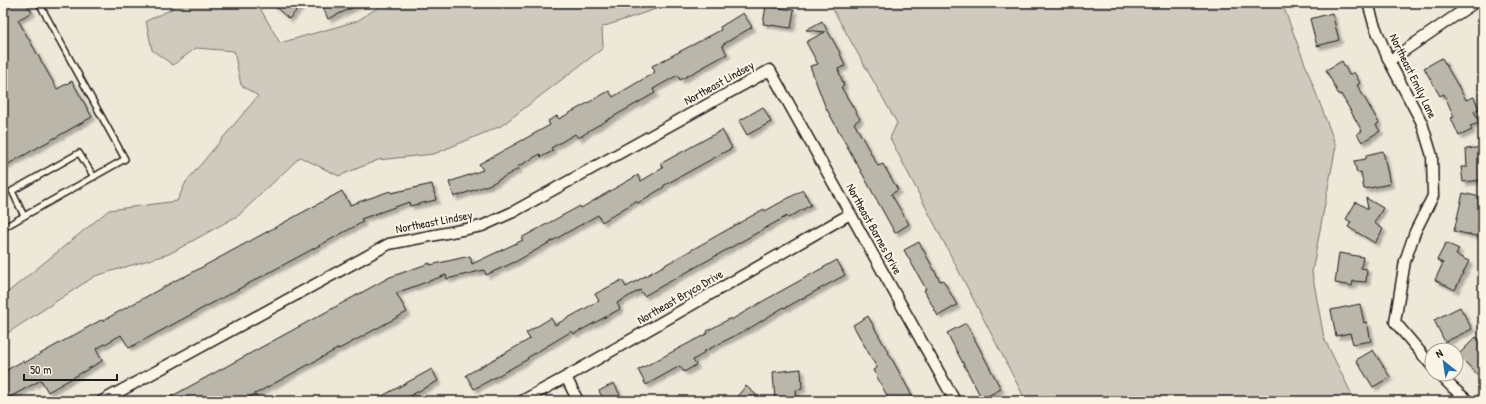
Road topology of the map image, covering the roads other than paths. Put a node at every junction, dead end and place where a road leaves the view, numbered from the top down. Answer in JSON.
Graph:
{"nodes":[{"id":1,"x":39,"y":3,"type":"edge"},
{"id":2,"x":1368,"y":3,"type":"edge"},
{"id":3,"x":1472,"y":4,"type":"edge"},
{"id":4,"x":1388,"y":61,"type":"junction"},
{"id":5,"x":770,"y":70,"type":"joint"},
{"id":6,"x":94,"y":177,"type":"junction"},
{"id":7,"x":850,"y":214,"type":"junction"},
{"id":8,"x":24,"y":216,"type":"junction"},
{"id":9,"x":3,"y":228,"type":"edge"},
{"id":10,"x":1424,"y":356,"type":"edge"},
{"id":11,"x":566,"y":377,"type":"junction"},
{"id":12,"x":1447,"y":382,"type":"edge"},
{"id":13,"x":102,"y":401,"type":"edge"},
{"id":14,"x":522,"y":401,"type":"edge"},
{"id":15,"x":578,"y":401,"type":"edge"},
{"id":16,"x":955,"y":401,"type":"edge"},
{"id":17,"x":1468,"y":401,"type":"edge"}],
"edges":[{"from":1,"to":6,"type":"lane"},
{"from":2,"to":4,"type":"street","name":"Northeast Emily Lane"},
{"from":3,"to":4,"type":"street"},
{"from":4,"to":10,"type":"street","name":"Northeast Emily Lane"},
{"from":5,"to":7,"type":"street","name":"Northeast Barnes Drive"},
{"from":5,"to":13,"type":"street","name":"Northeast Lindsey"},
{"from":6,"to":8,"type":"lane"},
{"from":6,"to":8,"type":"lane"},
{"from":7,"to":11,"type":"street","name":"Northeast Bryco Drive"},
{"from":7,"to":16,"type":"street","name":"Northeast Barnes Drive"},
{"from":8,"to":9,"type":"lane"},
{"from":11,"to":14,"type":"street","name":"Northeast Bryco Drive"},
{"from":11,"to":15,"type":"street"},
{"from":12,"to":17,"type":"street"}]}
